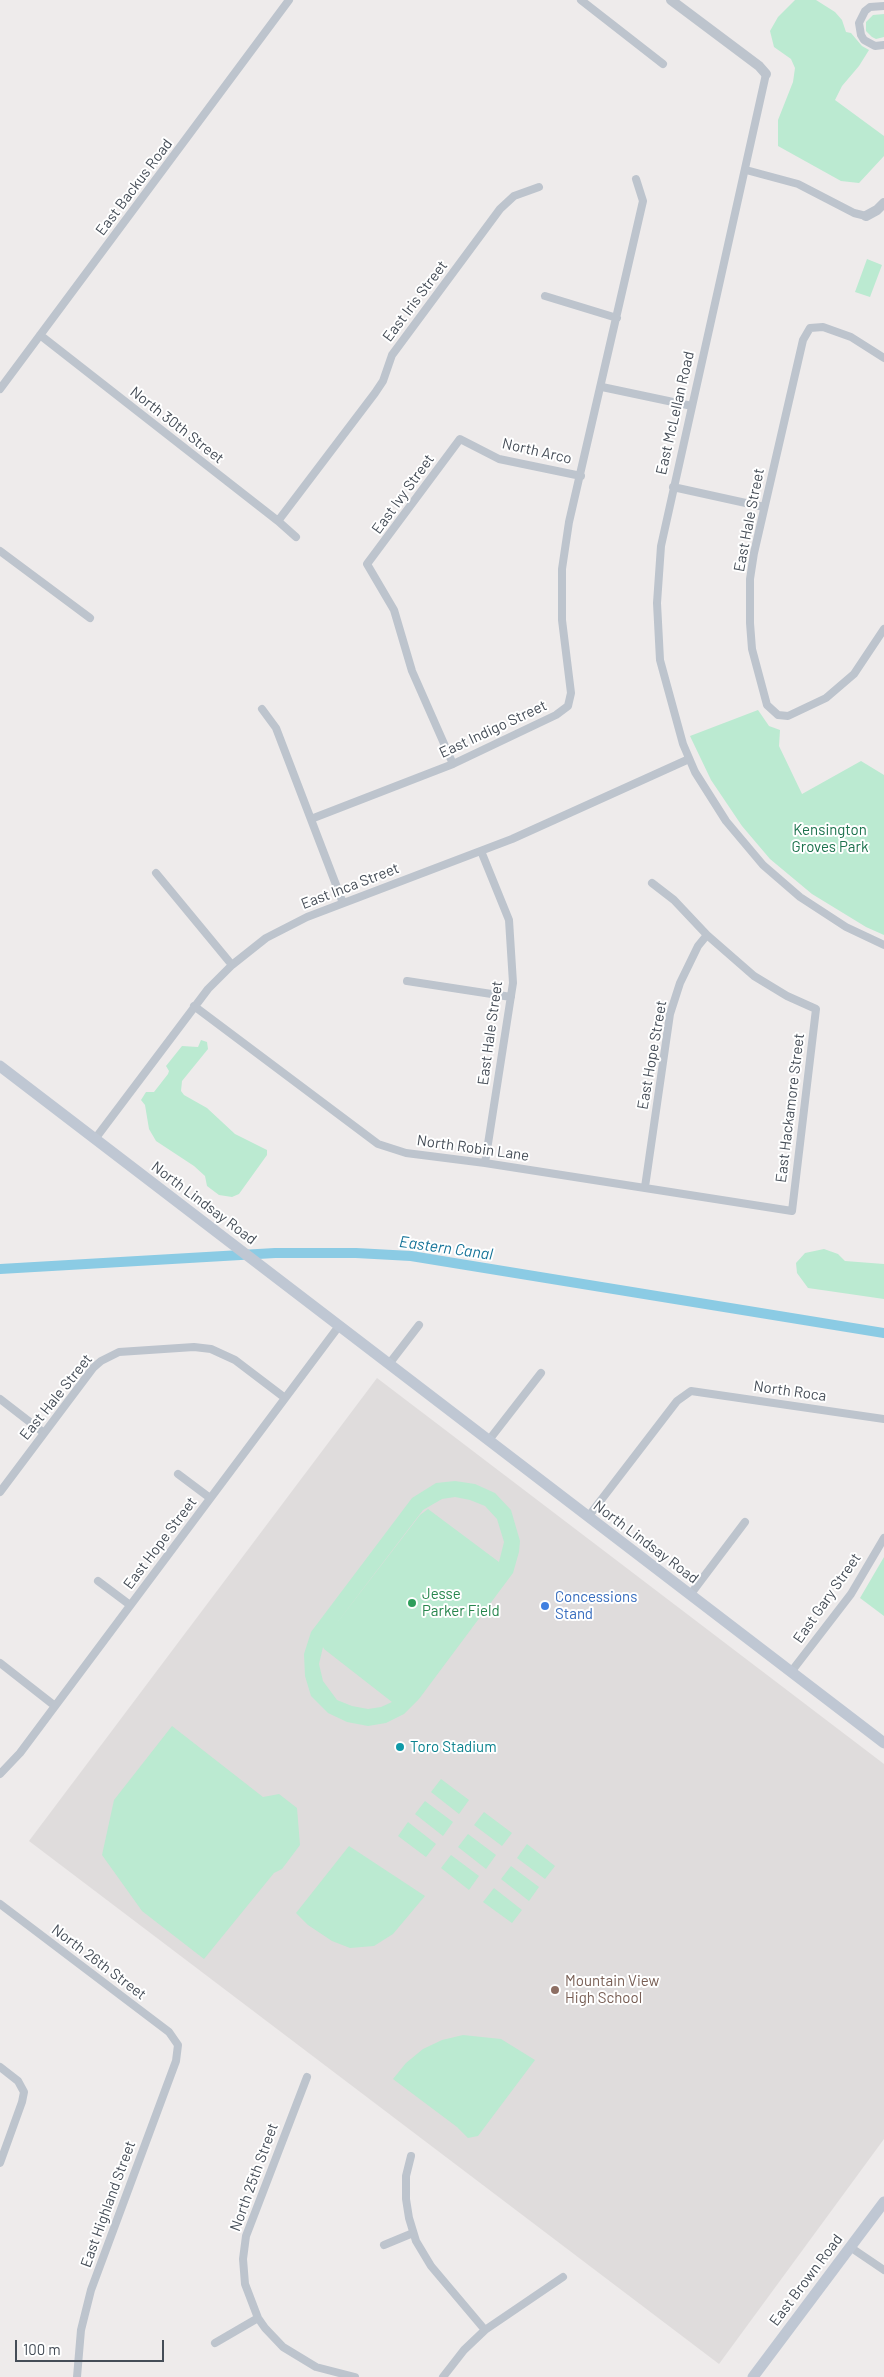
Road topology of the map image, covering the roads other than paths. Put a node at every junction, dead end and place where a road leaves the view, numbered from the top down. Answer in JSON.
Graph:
{"nodes":[{"id":1,"x":289,"y":0,"type":"edge"},
{"id":2,"x":581,"y":0,"type":"edge"},
{"id":3,"x":671,"y":0,"type":"edge"},
{"id":4,"x":884,"y":6,"type":"edge"},
{"id":5,"x":884,"y":45,"type":"edge"},
{"id":6,"x":663,"y":64,"type":"dead end"},
{"id":7,"x":766,"y":74,"type":"joint"},
{"id":8,"x":746,"y":170,"type":"junction"},
{"id":9,"x":636,"y":179,"type":"dead end"},
{"id":10,"x":538,"y":187,"type":"dead end"},
{"id":11,"x":884,"y":203,"type":"edge"},
{"id":12,"x":866,"y":216,"type":"joint"},
{"id":13,"x":545,"y":296,"type":"dead end"},
{"id":14,"x":617,"y":318,"type":"junction"},
{"id":15,"x":40,"y":335,"type":"junction"},
{"id":16,"x":884,"y":358,"type":"edge"},
{"id":17,"x":602,"y":387,"type":"junction"},
{"id":18,"x":0,"y":389,"type":"edge"},
{"id":19,"x":692,"y":406,"type":"junction"},
{"id":20,"x":460,"y":439,"type":"joint"},
{"id":21,"x":581,"y":476,"type":"junction"},
{"id":22,"x":673,"y":487,"type":"junction"},
{"id":23,"x":764,"y":507,"type":"junction"},
{"id":24,"x":278,"y":521,"type":"junction"},
{"id":25,"x":296,"y":537,"type":"dead end"},
{"id":26,"x":0,"y":551,"type":"edge"},
{"id":27,"x":90,"y":618,"type":"dead end"},
{"id":28,"x":884,"y":629,"type":"edge"},
{"id":29,"x":262,"y":709,"type":"dead end"},
{"id":30,"x":690,"y":759,"type":"junction"},
{"id":31,"x":453,"y":764,"type":"junction"},
{"id":32,"x":312,"y":819,"type":"junction"},
{"id":33,"x":482,"y":851,"type":"junction"},
{"id":34,"x":156,"y":873,"type":"dead end"},
{"id":35,"x":652,"y":883,"type":"dead end"},
{"id":36,"x":343,"y":903,"type":"junction"},
{"id":37,"x":707,"y":935,"type":"junction"},
{"id":38,"x":884,"y":945,"type":"edge"},
{"id":39,"x":232,"y":965,"type":"junction"},
{"id":40,"x":407,"y":981,"type":"dead end"},
{"id":41,"x":510,"y":997,"type":"junction"},
{"id":42,"x":194,"y":1006,"type":"junction"},
{"id":43,"x":0,"y":1066,"type":"edge"},
{"id":44,"x":94,"y":1139,"type":"junction"},
{"id":45,"x":485,"y":1163,"type":"junction"},
{"id":46,"x":645,"y":1187,"type":"junction"},
{"id":47,"x":792,"y":1211,"type":"joint"},
{"id":48,"x":419,"y":1325,"type":"dead end"},
{"id":49,"x":339,"y":1326,"type":"junction"},
{"id":50,"x":389,"y":1364,"type":"junction"},
{"id":51,"x":541,"y":1373,"type":"dead end"},
{"id":52,"x":285,"y":1398,"type":"junction"},
{"id":53,"x":0,"y":1399,"type":"edge"},
{"id":54,"x":884,"y":1419,"type":"edge"},
{"id":55,"x":44,"y":1433,"type":"junction"},
{"id":56,"x":489,"y":1440,"type":"junction"},
{"id":57,"x":178,"y":1474,"type":"dead end"},
{"id":58,"x":0,"y":1492,"type":"edge"},
{"id":59,"x":210,"y":1498,"type":"junction"},
{"id":60,"x":588,"y":1517,"type":"junction"},
{"id":61,"x":745,"y":1522,"type":"dead end"},
{"id":62,"x":884,"y":1538,"type":"edge"},
{"id":63,"x":98,"y":1581,"type":"dead end"},
{"id":64,"x":690,"y":1595,"type":"junction"},
{"id":65,"x":130,"y":1605,"type":"junction"},
{"id":66,"x":0,"y":1663,"type":"edge"},
{"id":67,"x":791,"y":1672,"type":"junction"},
{"id":68,"x":55,"y":1706,"type":"junction"},
{"id":69,"x":884,"y":1743,"type":"edge"},
{"id":70,"x":0,"y":1774,"type":"edge"},
{"id":71,"x":0,"y":1904,"type":"edge"},
{"id":72,"x":178,"y":2045,"type":"joint"},
{"id":73,"x":0,"y":2067,"type":"edge"},
{"id":74,"x":307,"y":2077,"type":"dead end"},
{"id":75,"x":411,"y":2156,"type":"dead end"},
{"id":76,"x":0,"y":2162,"type":"edge"},
{"id":77,"x":884,"y":2202,"type":"edge"},
{"id":78,"x":413,"y":2233,"type":"junction"},
{"id":79,"x":384,"y":2245,"type":"dead end"},
{"id":80,"x":850,"y":2247,"type":"junction"},
{"id":81,"x":884,"y":2270,"type":"edge"},
{"id":82,"x":562,"y":2278,"type":"dead end"},
{"id":83,"x":258,"y":2318,"type":"junction"},
{"id":84,"x":485,"y":2330,"type":"junction"},
{"id":85,"x":215,"y":2343,"type":"dead end"},
{"id":86,"x":77,"y":2377,"type":"edge"},
{"id":87,"x":355,"y":2377,"type":"edge"},
{"id":88,"x":443,"y":2377,"type":"edge"},
{"id":89,"x":753,"y":2377,"type":"edge"}],
"edges":[{"from":1,"to":15,"type":"street","name":"East Backus Road"},
{"from":2,"to":6,"type":"street"},
{"from":3,"to":7,"type":"street"},
{"from":4,"to":5,"type":"street"},
{"from":7,"to":8,"type":"street","name":"East McLellan Road"},
{"from":8,"to":12,"type":"street"},
{"from":8,"to":19,"type":"street","name":"East McLellan Road"},
{"from":9,"to":14,"type":"street","name":"East Indigo Street"},
{"from":10,"to":24,"type":"street","name":"East Iris Street"},
{"from":11,"to":12,"type":"street"},
{"from":13,"to":14,"type":"street"},
{"from":14,"to":17,"type":"street","name":"East Indigo Street"},
{"from":15,"to":18,"type":"street","name":"East Backus Road"},
{"from":15,"to":24,"type":"street","name":"North 30th Street"},
{"from":16,"to":23,"type":"street","name":"East Hale Street"},
{"from":17,"to":19,"type":"street"},
{"from":17,"to":21,"type":"street","name":"East Indigo Street"},
{"from":19,"to":22,"type":"street","name":"East McLellan Road"},
{"from":20,"to":21,"type":"street","name":"North Arco"},
{"from":20,"to":31,"type":"street","name":"East Ivy Street"},
{"from":21,"to":31,"type":"street","name":"East Indigo Street"},
{"from":22,"to":23,"type":"street"},
{"from":22,"to":30,"type":"street","name":"East McLellan Road"},
{"from":23,"to":28,"type":"street","name":"East Hale Street"},
{"from":24,"to":25,"type":"street","name":"North 30th Street"},
{"from":26,"to":27,"type":"street"},
{"from":29,"to":32,"type":"street"},
{"from":30,"to":33,"type":"street","name":"East Inca Street"},
{"from":30,"to":38,"type":"street","name":"East McLellan Road"},
{"from":31,"to":32,"type":"street","name":"East Indigo Street"},
{"from":32,"to":36,"type":"street"},
{"from":33,"to":36,"type":"street","name":"East Inca Street"},
{"from":33,"to":41,"type":"street","name":"East Hale Street"},
{"from":34,"to":39,"type":"street"},
{"from":35,"to":37,"type":"street"},
{"from":36,"to":39,"type":"street","name":"East Inca Street"},
{"from":37,"to":46,"type":"street","name":"East Hope Street"},
{"from":37,"to":47,"type":"street","name":"East Hackamore Street"},
{"from":39,"to":42,"type":"street","name":"East Inca Street"},
{"from":40,"to":41,"type":"street"},
{"from":41,"to":45,"type":"street","name":"East Hale Street"},
{"from":42,"to":44,"type":"street","name":"East Inca Street"},
{"from":42,"to":45,"type":"street","name":"North Robin Lane"},
{"from":43,"to":44,"type":"main road","name":"North Lindsay Road"},
{"from":44,"to":49,"type":"main road","name":"North Lindsay Road"},
{"from":45,"to":46,"type":"street","name":"North Robin Lane"},
{"from":46,"to":47,"type":"street","name":"North Robin Lane"},
{"from":48,"to":50,"type":"street"},
{"from":49,"to":50,"type":"main road","name":"North Lindsay Road"},
{"from":49,"to":52,"type":"street","name":"East Hope Street"},
{"from":50,"to":56,"type":"main road","name":"North Lindsay Road"},
{"from":51,"to":56,"type":"street"},
{"from":52,"to":55,"type":"street","name":"East Hale Street"},
{"from":52,"to":59,"type":"street","name":"East Hope Street"},
{"from":53,"to":55,"type":"street"},
{"from":54,"to":60,"type":"street","name":"North Roca"},
{"from":55,"to":58,"type":"street","name":"East Hale Street"},
{"from":56,"to":60,"type":"main road","name":"North Lindsay Road"},
{"from":57,"to":59,"type":"street"},
{"from":59,"to":65,"type":"street","name":"East Hope Street"},
{"from":60,"to":64,"type":"main road","name":"North Lindsay Road"},
{"from":61,"to":64,"type":"street"},
{"from":62,"to":67,"type":"street","name":"East Gary Street"},
{"from":63,"to":65,"type":"street"},
{"from":64,"to":67,"type":"main road","name":"North Lindsay Road"},
{"from":65,"to":68,"type":"street","name":"East Hope Street"},
{"from":66,"to":68,"type":"street"},
{"from":67,"to":69,"type":"main road","name":"North Lindsay Road"},
{"from":68,"to":70,"type":"street","name":"East Hope Street"},
{"from":71,"to":72,"type":"street","name":"North 26th Street"},
{"from":72,"to":86,"type":"street","name":"East Highland Street"},
{"from":73,"to":76,"type":"street"},
{"from":74,"to":83,"type":"street","name":"North 25th Street"},
{"from":75,"to":78,"type":"street"},
{"from":77,"to":80,"type":"main road","name":"East Brown Road"},
{"from":78,"to":79,"type":"street"},
{"from":78,"to":84,"type":"street"},
{"from":80,"to":81,"type":"street"},
{"from":80,"to":89,"type":"main road","name":"East Brown Road"},
{"from":82,"to":84,"type":"street"},
{"from":83,"to":85,"type":"street"},
{"from":83,"to":87,"type":"street","name":"North 25th Street"},
{"from":84,"to":88,"type":"street"}]}
